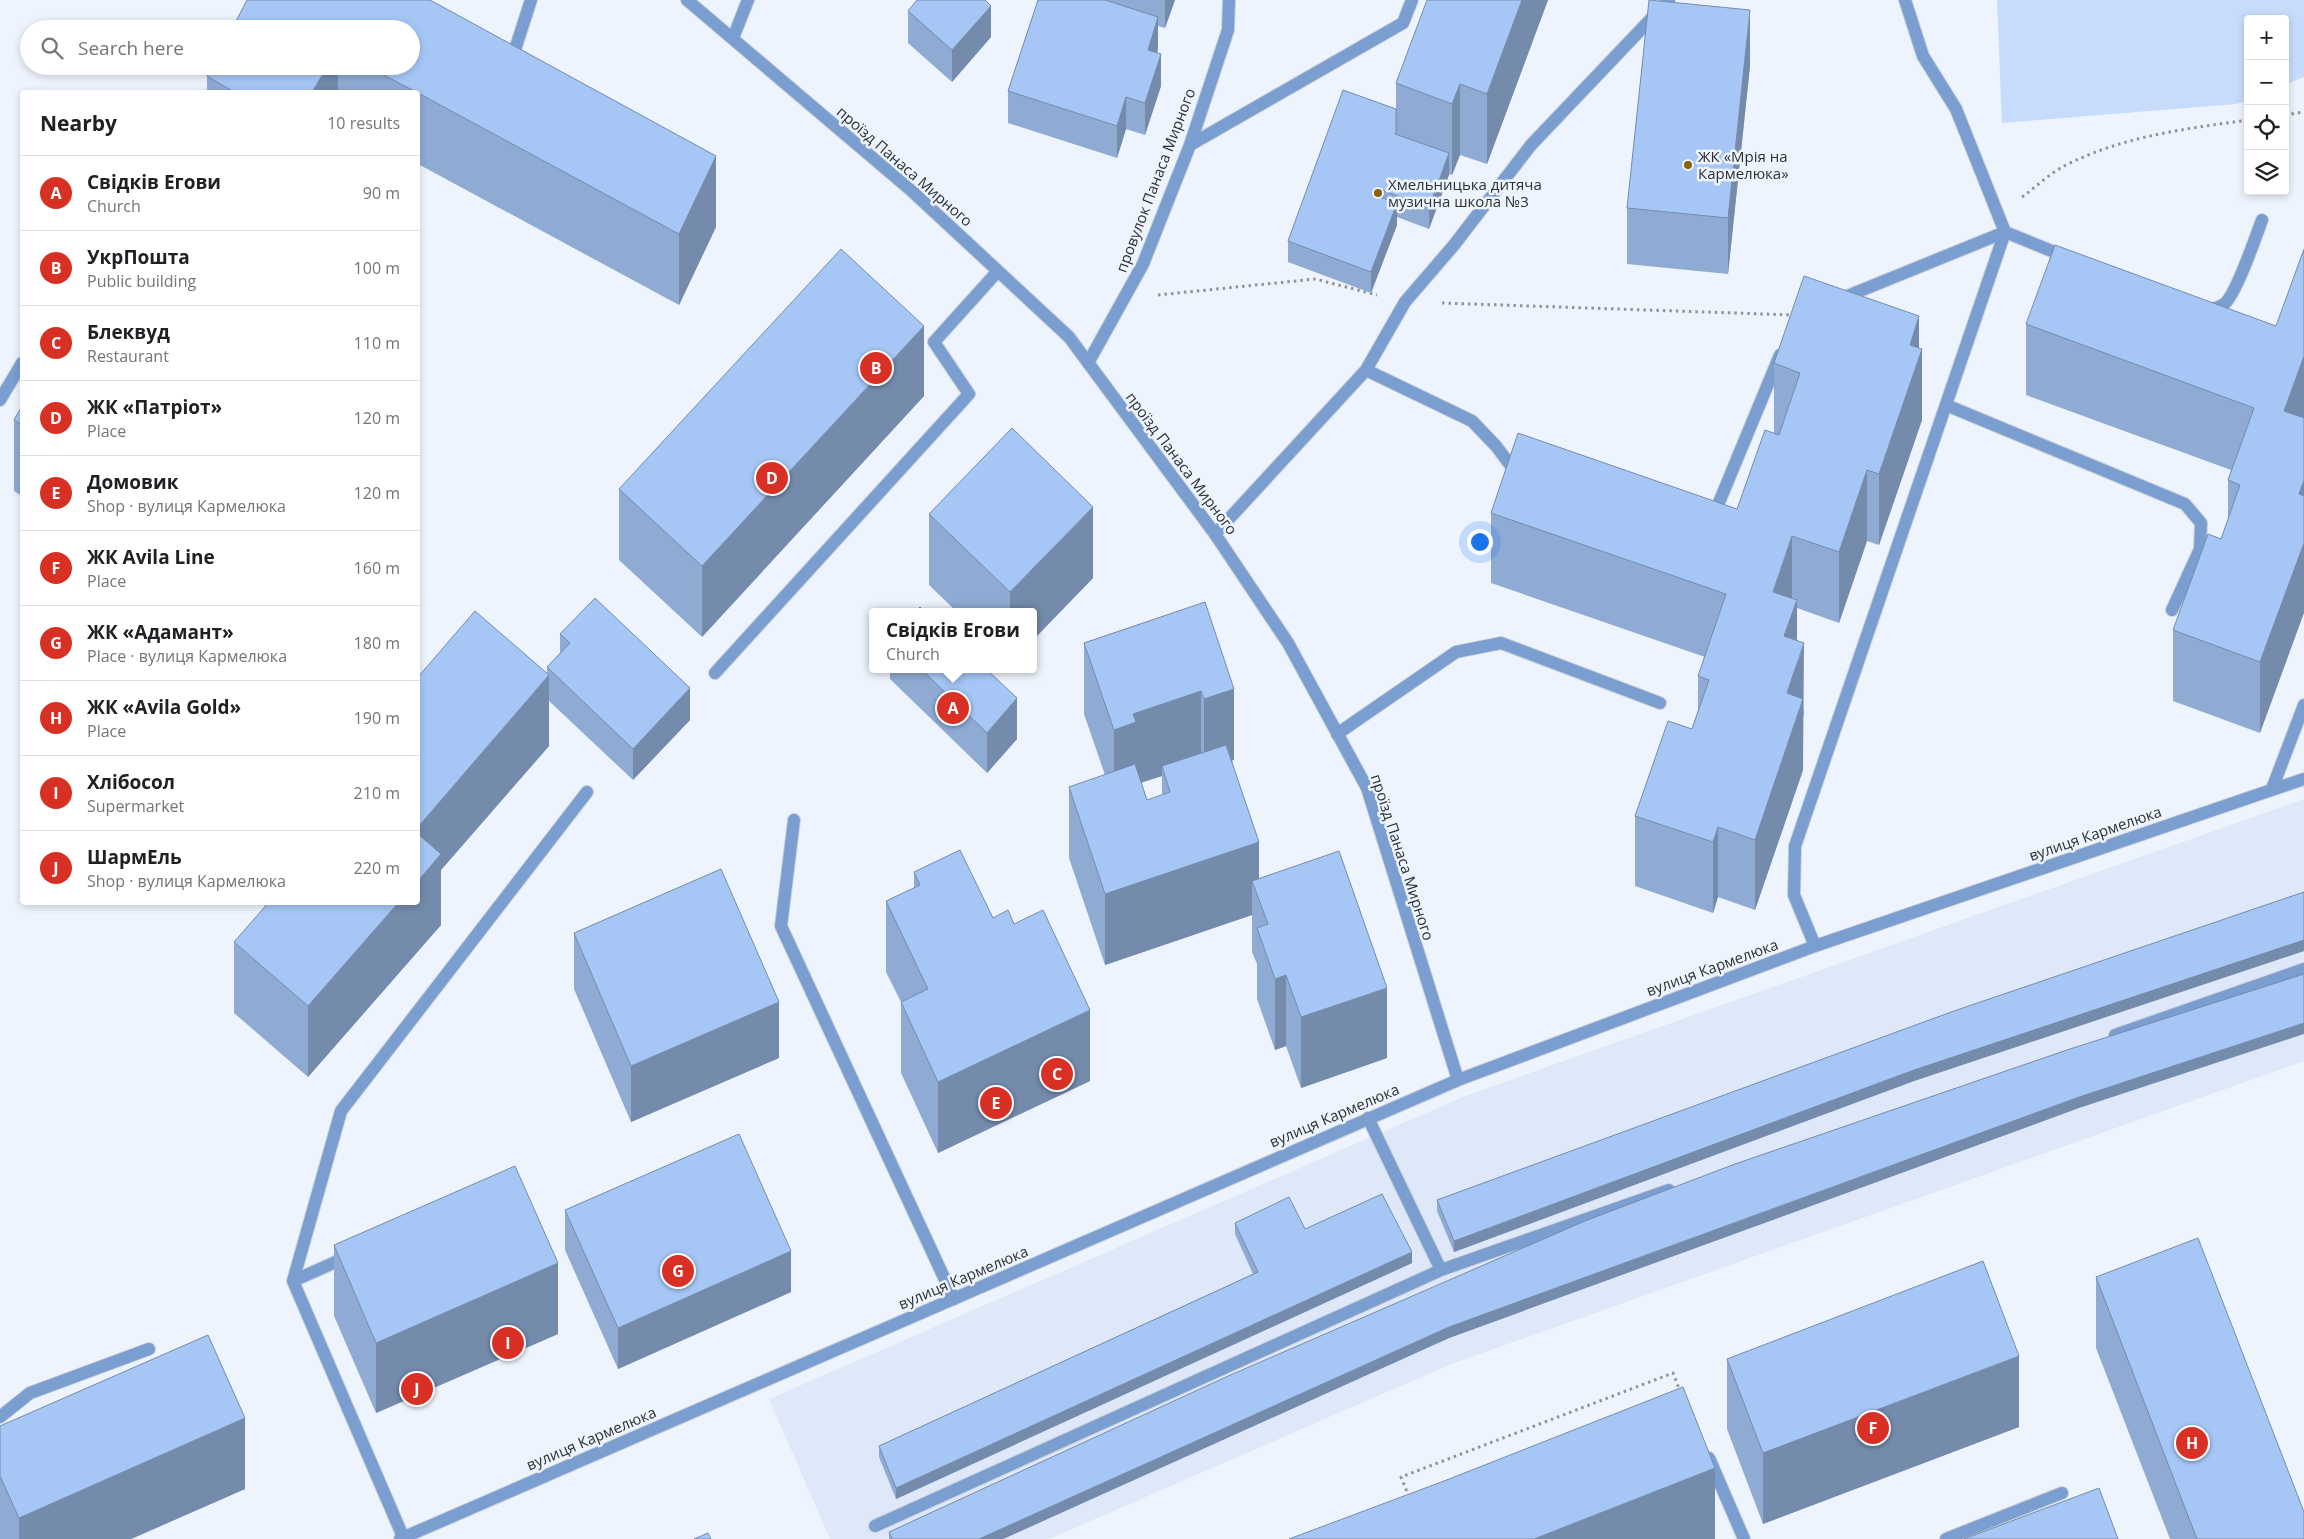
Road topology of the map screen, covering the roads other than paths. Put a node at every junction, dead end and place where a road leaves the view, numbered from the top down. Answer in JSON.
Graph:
{"nodes":[{"id":1,"x":531,"y":0,"type":"edge"},
{"id":2,"x":687,"y":0,"type":"edge"},
{"id":3,"x":748,"y":0,"type":"edge"},
{"id":4,"x":1229,"y":0,"type":"edge"},
{"id":5,"x":1412,"y":0,"type":"edge"},
{"id":6,"x":1669,"y":0,"type":"edge"},
{"id":7,"x":1905,"y":0,"type":"edge"},
{"id":8,"x":733,"y":38,"type":"junction"},
{"id":9,"x":506,"y":75,"type":"edge"},
{"id":10,"x":1190,"y":145,"type":"junction"},
{"id":11,"x":2262,"y":220,"type":"dead end"},
{"id":12,"x":2004,"y":232,"type":"junction"},
{"id":13,"x":2085,"y":264,"type":"edge"},
{"id":14,"x":998,"y":271,"type":"junction"},
{"id":15,"x":1829,"y":304,"type":"edge"},
{"id":16,"x":2192,"y":306,"type":"edge"},
{"id":17,"x":1801,"y":315,"type":"edge"},
{"id":18,"x":1088,"y":363,"type":"junction"},
{"id":19,"x":20,"y":366,"type":"edge"},
{"id":20,"x":1366,"y":370,"type":"junction"},
{"id":21,"x":0,"y":400,"type":"edge"},
{"id":22,"x":1946,"y":405,"type":"junction"},
{"id":23,"x":1529,"y":481,"type":"edge"},
{"id":24,"x":1703,"y":524,"type":"edge"},
{"id":25,"x":1215,"y":534,"type":"junction"},
{"id":26,"x":2172,"y":610,"type":"dead end"},
{"id":27,"x":715,"y":673,"type":"dead end"},
{"id":28,"x":1660,"y":703,"type":"dead end"},
{"id":29,"x":2304,"y":705,"type":"edge"},
{"id":30,"x":1337,"y":734,"type":"junction"},
{"id":31,"x":2304,"y":779,"type":"edge"},
{"id":32,"x":2272,"y":789,"type":"junction"},
{"id":33,"x":586,"y":792,"type":"dead end"},
{"id":34,"x":794,"y":820,"type":"dead end"},
{"id":35,"x":1815,"y":946,"type":"junction"},
{"id":36,"x":2304,"y":969,"type":"edge"},
{"id":37,"x":2106,"y":1038,"type":"edge"},
{"id":38,"x":1458,"y":1080,"type":"junction"},
{"id":39,"x":1368,"y":1118,"type":"junction"},
{"id":40,"x":1677,"y":1187,"type":"edge"},
{"id":41,"x":363,"y":1250,"type":"edge"},
{"id":42,"x":1441,"y":1270,"type":"junction"},
{"id":43,"x":293,"y":1281,"type":"junction"},
{"id":44,"x":954,"y":1299,"type":"junction"},
{"id":45,"x":149,"y":1350,"type":"dead end"},
{"id":46,"x":0,"y":1417,"type":"edge"},
{"id":47,"x":1702,"y":1444,"type":"edge"},
{"id":48,"x":2062,"y":1492,"type":"dead end"},
{"id":49,"x":875,"y":1526,"type":"dead end"},
{"id":50,"x":402,"y":1539,"type":"edge"},
{"id":51,"x":1744,"y":1539,"type":"edge"},
{"id":52,"x":1946,"y":1539,"type":"edge"}],
"edges":[{"from":1,"to":9,"type":"street"},
{"from":2,"to":8,"type":"street","name":"проїзд Панаса Мирного"},
{"from":3,"to":8,"type":"street"},
{"from":4,"to":10,"type":"street","name":"провулок Панаса Мирного"},
{"from":5,"to":10,"type":"street"},
{"from":6,"to":20,"type":"street"},
{"from":7,"to":12,"type":"street"},
{"from":8,"to":14,"type":"street","name":"проїзд Панаса Мирного"},
{"from":10,"to":18,"type":"street","name":"провулок Панаса Мирного"},
{"from":11,"to":16,"type":"street"},
{"from":12,"to":13,"type":"street"},
{"from":12,"to":15,"type":"street"},
{"from":12,"to":22,"type":"street"},
{"from":14,"to":18,"type":"street","name":"проїзд Панаса Мирного"},
{"from":14,"to":27,"type":"street"},
{"from":17,"to":24,"type":"street"},
{"from":18,"to":25,"type":"street","name":"проїзд Панаса Мирного"},
{"from":19,"to":21,"type":"street"},
{"from":20,"to":23,"type":"street"},
{"from":20,"to":25,"type":"street"},
{"from":22,"to":26,"type":"street"},
{"from":22,"to":35,"type":"street"},
{"from":25,"to":30,"type":"street","name":"проїзд Панаса Мирного"},
{"from":28,"to":30,"type":"street"},
{"from":29,"to":32,"type":"street"},
{"from":30,"to":38,"type":"street","name":"проїзд Панаса Мирного"},
{"from":31,"to":32,"type":"street","name":"вулиця Кармелюка"},
{"from":32,"to":35,"type":"street","name":"вулиця Кармелюка"},
{"from":33,"to":43,"type":"street"},
{"from":34,"to":44,"type":"street"},
{"from":35,"to":38,"type":"street","name":"вулиця Кармелюка"},
{"from":36,"to":37,"type":"street"},
{"from":38,"to":39,"type":"street","name":"вулиця Кармелюка"},
{"from":39,"to":42,"type":"street"},
{"from":39,"to":44,"type":"street","name":"вулиця Кармелюка"},
{"from":40,"to":42,"type":"street"},
{"from":41,"to":43,"type":"street"},
{"from":42,"to":49,"type":"street"},
{"from":43,"to":50,"type":"street"},
{"from":44,"to":50,"type":"street","name":"вулиця Кармелюка"},
{"from":45,"to":46,"type":"street"},
{"from":47,"to":51,"type":"street"},
{"from":48,"to":52,"type":"street"}]}
